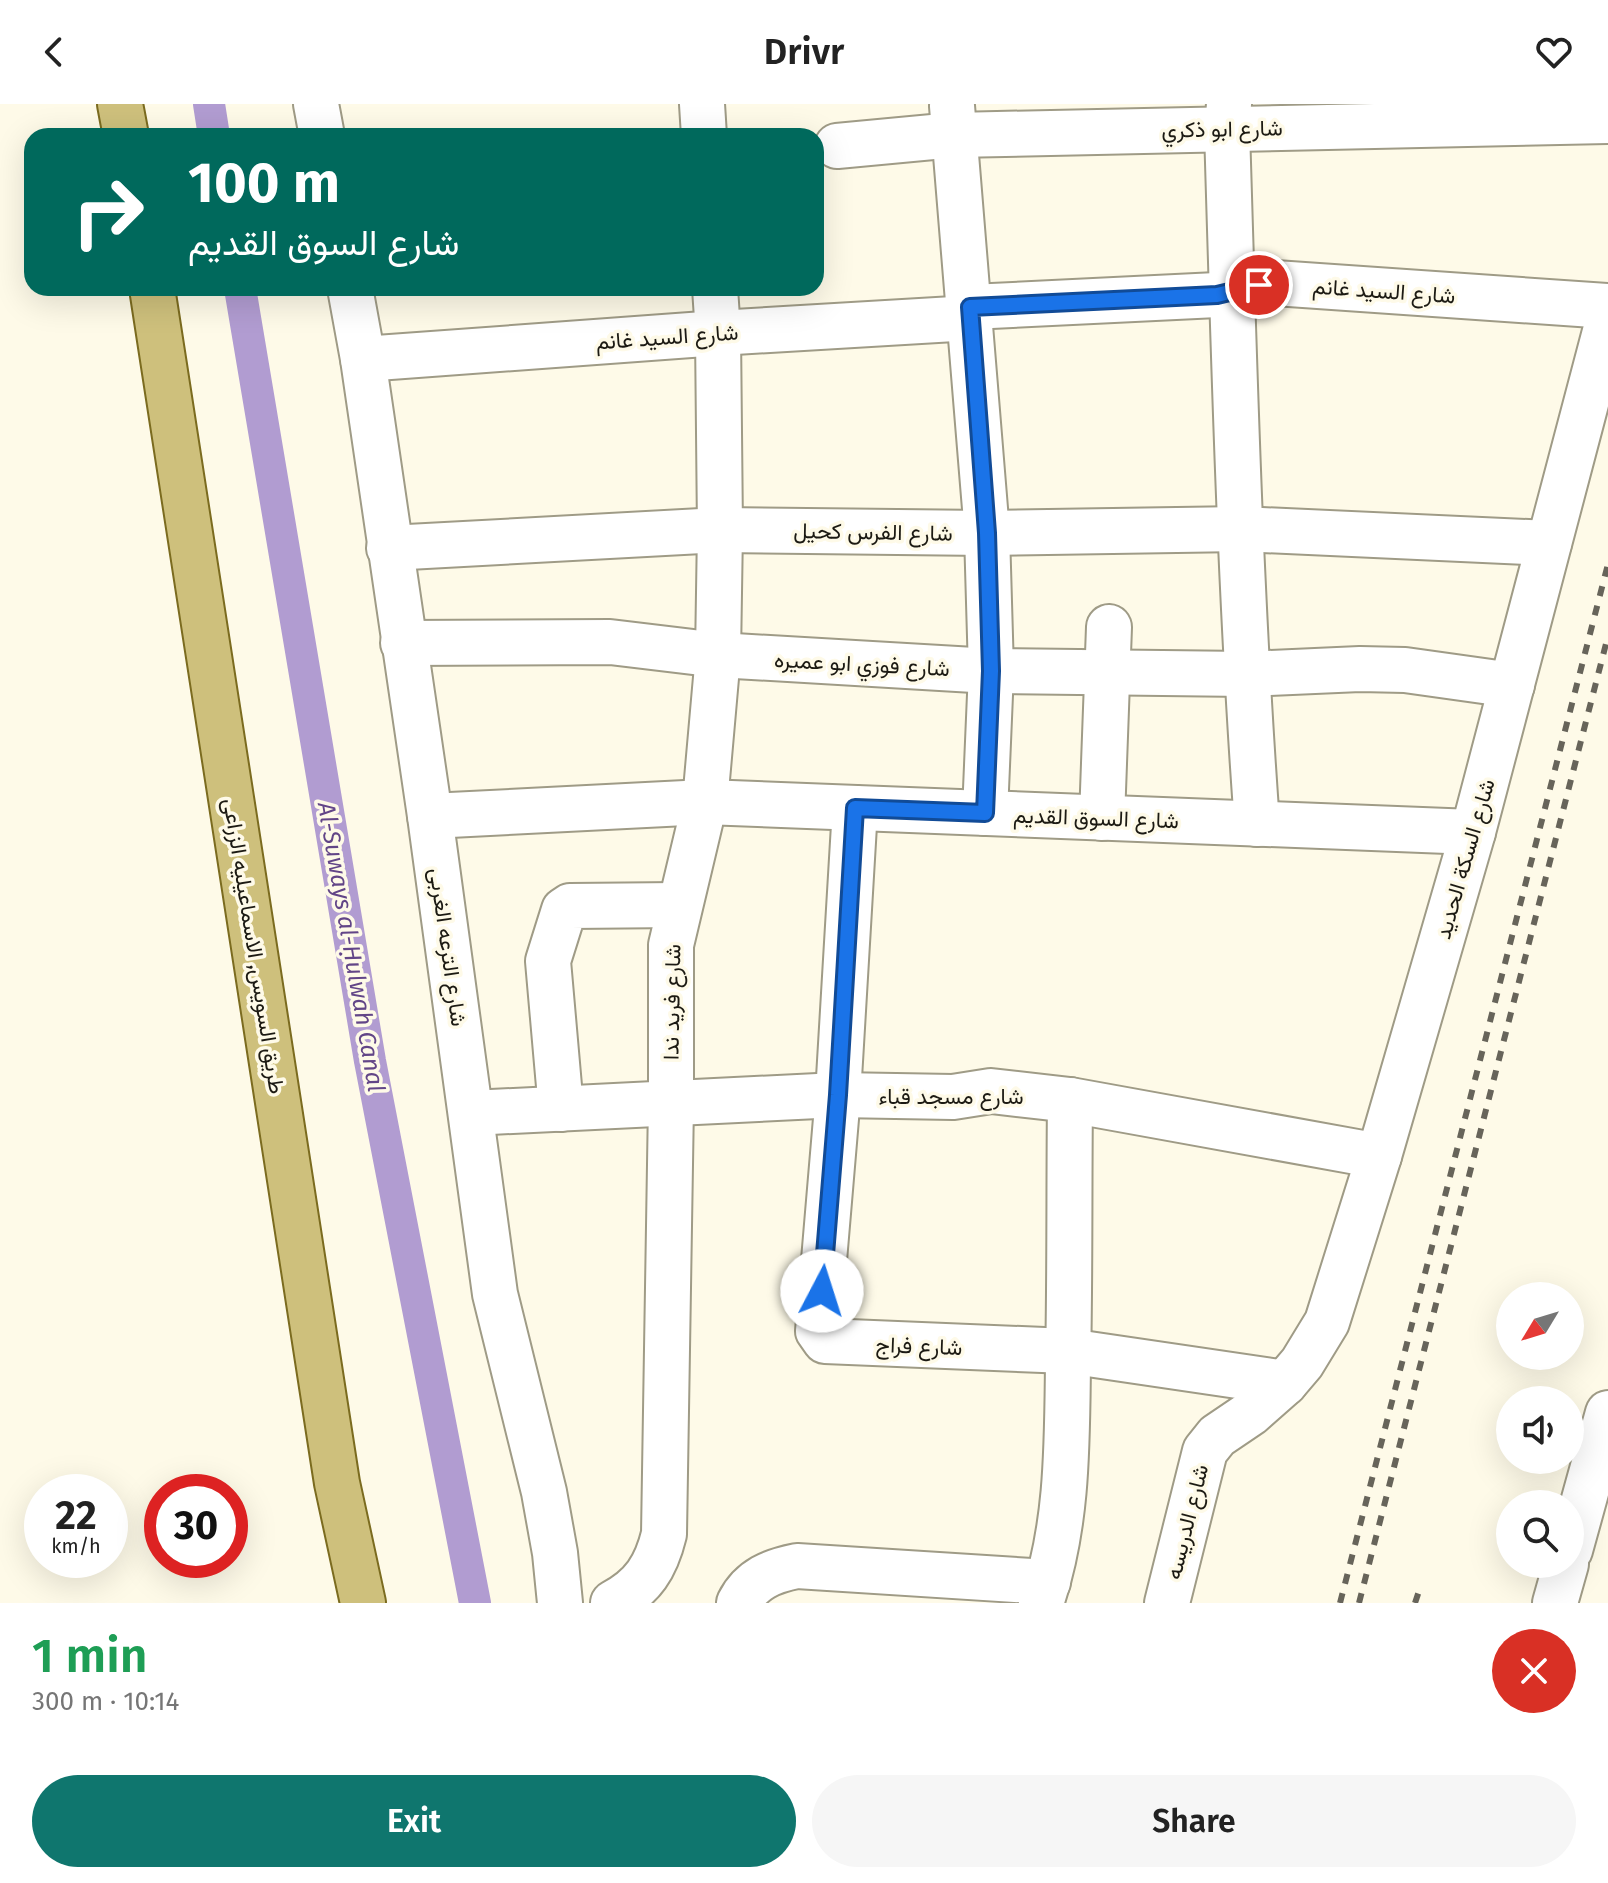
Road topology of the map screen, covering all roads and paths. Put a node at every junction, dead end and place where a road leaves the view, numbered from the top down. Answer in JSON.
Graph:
{"nodes":[{"id":1,"x":120,"y":104,"type":"edge"},
{"id":2,"x":316,"y":104,"type":"edge"},
{"id":3,"x":702,"y":104,"type":"edge"},
{"id":4,"x":1228,"y":117,"type":"edge"},
{"id":5,"x":953,"y":119,"type":"edge"},
{"id":6,"x":1608,"y":121,"type":"edge"},
{"id":7,"x":124,"y":128,"type":"edge"},
{"id":8,"x":320,"y":128,"type":"edge"},
{"id":9,"x":704,"y":128,"type":"edge"},
{"id":10,"x":837,"y":146,"type":"dead end"},
{"id":11,"x":1232,"y":293,"type":"junction"},
{"id":12,"x":153,"y":296,"type":"edge"},
{"id":13,"x":351,"y":296,"type":"edge"},
{"id":14,"x":716,"y":296,"type":"edge"},
{"id":15,"x":1608,"y":306,"type":"edge"},
{"id":16,"x":971,"y":312,"type":"junction"},
{"id":17,"x":1608,"y":320,"type":"edge"},
{"id":18,"x":718,"y":333,"type":"junction"},
{"id":19,"x":363,"y":359,"type":"junction"},
{"id":20,"x":1241,"y":529,"type":"junction"},
{"id":21,"x":720,"y":530,"type":"junction"},
{"id":22,"x":987,"y":533,"type":"junction"},
{"id":23,"x":1549,"y":543,"type":"junction"},
{"id":24,"x":389,"y":548,"type":"junction"},
{"id":25,"x":1109,"y":627,"type":"dead end"},
{"id":26,"x":403,"y":643,"type":"junction"},
{"id":27,"x":718,"y":655,"type":"junction"},
{"id":28,"x":991,"y":671,"type":"junction"},
{"id":29,"x":1107,"y":672,"type":"junction"},
{"id":30,"x":1246,"y":674,"type":"junction"},
{"id":31,"x":1512,"y":685,"type":"junction"},
{"id":32,"x":705,"y":802,"type":"junction"},
{"id":33,"x":855,"y":808,"type":"junction"},
{"id":34,"x":985,"y":813,"type":"junction"},
{"id":35,"x":430,"y":816,"type":"junction"},
{"id":36,"x":1102,"y":818,"type":"junction"},
{"id":37,"x":1257,"y":824,"type":"junction"},
{"id":38,"x":1473,"y":832,"type":"junction"},
{"id":39,"x":679,"y":905,"type":"junction"},
{"id":40,"x":838,"y":1095,"type":"junction"},
{"id":41,"x":1070,"y":1100,"type":"junction"},
{"id":42,"x":671,"y":1103,"type":"junction"},
{"id":43,"x":561,"y":1109,"type":"junction"},
{"id":44,"x":471,"y":1113,"type":"junction"},
{"id":45,"x":1379,"y":1156,"type":"junction"},
{"id":46,"x":1068,"y":1351,"type":"junction"},
{"id":47,"x":1285,"y":1383,"type":"junction"},
{"id":48,"x":1608,"y":1413,"type":"edge"},
{"id":49,"x":1584,"y":1500,"type":"edge"},
{"id":50,"x":1562,"y":1578,"type":"edge"},
{"id":51,"x":1045,"y":1592,"type":"edge"},
{"id":52,"x":363,"y":1603,"type":"edge"},
{"id":53,"x":560,"y":1603,"type":"edge"},
{"id":54,"x":613,"y":1603,"type":"edge"},
{"id":55,"x":739,"y":1603,"type":"edge"},
{"id":56,"x":1167,"y":1603,"type":"edge"},
{"id":57,"x":1555,"y":1603,"type":"edge"}],
"edges":[{"from":1,"to":7,"type":"main road"},
{"from":2,"to":8,"type":"street"},
{"from":3,"to":9,"type":"street"},
{"from":4,"to":5,"type":"street","name":"شارع ابو ذكري"},
{"from":4,"to":6,"type":"street","name":"شارع ابو ذكري"},
{"from":4,"to":11,"type":"street"},
{"from":5,"to":10,"type":"street","name":"شارع ابو ذكري"},
{"from":5,"to":16,"type":"street"},
{"from":11,"to":15,"type":"street","name":"شارع السيد غانم"},
{"from":11,"to":16,"type":"street","name":"شارع السيد غانم"},
{"from":11,"to":20,"type":"street"},
{"from":12,"to":52,"type":"main road","name":"طريق السويس, الاسماعيليه الزراعى"},
{"from":13,"to":19,"type":"street","name":"شارع الترعه الغربى"},
{"from":14,"to":18,"type":"street","name":"شارع فريد ندا"},
{"from":16,"to":18,"type":"street","name":"شارع السيد غانم"},
{"from":16,"to":22,"type":"street"},
{"from":17,"to":23,"type":"street","name":"شارع السكة الحديد"},
{"from":18,"to":19,"type":"street","name":"شارع السيد غانم"},
{"from":18,"to":21,"type":"street","name":"شارع فريد ندا"},
{"from":19,"to":24,"type":"street","name":"شارع الترعه الغربى"},
{"from":20,"to":22,"type":"street","name":"شارع الفرس كحيل"},
{"from":20,"to":23,"type":"street","name":"شارع الفرس كحيل"},
{"from":20,"to":30,"type":"street"},
{"from":21,"to":22,"type":"street","name":"شارع الفرس كحيل"},
{"from":21,"to":24,"type":"street","name":"شارع الفرس كحيل"},
{"from":21,"to":27,"type":"street","name":"شارع فريد ندا"},
{"from":22,"to":28,"type":"street"},
{"from":23,"to":31,"type":"street","name":"شارع السكة الحديد"},
{"from":24,"to":26,"type":"street","name":"شارع الترعه الغربى"},
{"from":25,"to":29,"type":"street"},
{"from":26,"to":27,"type":"street","name":"شارع فوزي ابو عميره"},
{"from":26,"to":35,"type":"street","name":"شارع الترعه الغربى"},
{"from":27,"to":28,"type":"street","name":"شارع فوزي ابو عميره"},
{"from":27,"to":32,"type":"street","name":"شارع فريد ندا"},
{"from":28,"to":29,"type":"street","name":"شارع فوزي ابو عميره"},
{"from":28,"to":34,"type":"street"},
{"from":29,"to":30,"type":"street","name":"شارع فوزي ابو عميره"},
{"from":29,"to":36,"type":"street"},
{"from":30,"to":31,"type":"street","name":"شارع فوزي ابو عميره"},
{"from":30,"to":37,"type":"street"},
{"from":31,"to":38,"type":"street","name":"شارع السكة الحديد"},
{"from":32,"to":33,"type":"street","name":"شارع السوق القديم"},
{"from":32,"to":35,"type":"street","name":"شارع السوق القديم"},
{"from":32,"to":39,"type":"street","name":"شارع فريد ندا"},
{"from":33,"to":34,"type":"street","name":"شارع السوق القديم"},
{"from":33,"to":40,"type":"street","name":"شارع فراج"},
{"from":34,"to":36,"type":"street","name":"شارع السوق القديم"},
{"from":35,"to":44,"type":"street","name":"شارع الترعه الغربى"},
{"from":36,"to":37,"type":"street","name":"شارع السوق القديم"},
{"from":37,"to":38,"type":"street","name":"شارع السوق القديم"},
{"from":38,"to":45,"type":"street","name":"شارع السكة الحديد"},
{"from":39,"to":42,"type":"street","name":"شارع فريد ندا"},
{"from":39,"to":43,"type":"street"},
{"from":40,"to":41,"type":"street","name":"شارع مسجد قباء"},
{"from":40,"to":42,"type":"street","name":"شارع مسجد قباء"},
{"from":40,"to":46,"type":"street","name":"شارع فراج"},
{"from":41,"to":45,"type":"street","name":"شارع مسجد قباء"},
{"from":41,"to":46,"type":"street"},
{"from":42,"to":43,"type":"street","name":"شارع مسجد قباء"},
{"from":42,"to":54,"type":"street","name":"شارع فريد ندا"},
{"from":43,"to":44,"type":"street","name":"شارع مسجد قباء"},
{"from":44,"to":53,"type":"street","name":"شارع الترعه الغربى"},
{"from":45,"to":47,"type":"street","name":"شارع السكة الحديد"},
{"from":46,"to":47,"type":"street"},
{"from":46,"to":51,"type":"street"},
{"from":47,"to":56,"type":"street","name":"شارع الدريسه"},
{"from":48,"to":49,"type":"street"},
{"from":50,"to":57,"type":"street"},
{"from":51,"to":55,"type":"street"}]}
